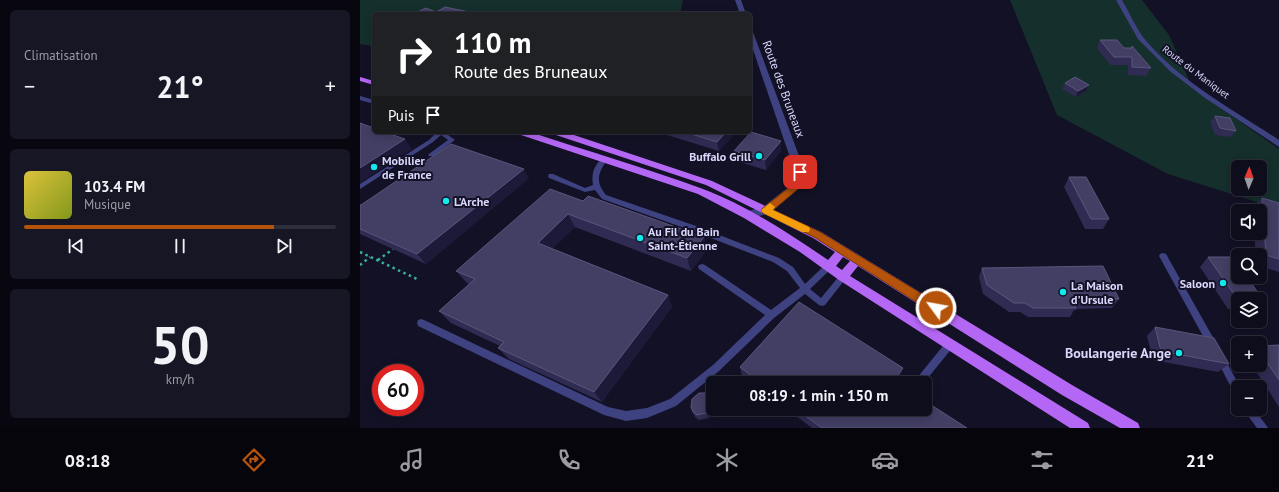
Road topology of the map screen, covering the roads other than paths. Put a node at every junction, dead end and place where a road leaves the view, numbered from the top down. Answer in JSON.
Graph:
{"nodes":[{"id":1,"x":738,"y":0,"type":"edge"},
{"id":2,"x":1119,"y":0,"type":"edge"},
{"id":3,"x":742,"y":12,"type":"edge"},
{"id":4,"x":752,"y":37,"type":"edge"},
{"id":5,"x":360,"y":75,"type":"edge"},
{"id":6,"x":372,"y":77,"type":"edge"},
{"id":7,"x":360,"y":79,"type":"edge"},
{"id":8,"x":372,"y":83,"type":"edge"},
{"id":9,"x":360,"y":98,"type":"edge"},
{"id":10,"x":372,"y":101,"type":"edge"},
{"id":11,"x":437,"y":134,"type":"edge"},
{"id":12,"x":443,"y":134,"type":"edge"},
{"id":13,"x":527,"y":134,"type":"edge"},
{"id":14,"x":562,"y":134,"type":"edge"},
{"id":15,"x":1279,"y":144,"type":"edge"},
{"id":16,"x":431,"y":155,"type":"dead end"},
{"id":17,"x":604,"y":160,"type":"junction"},
{"id":18,"x":551,"y":176,"type":"dead end"},
{"id":19,"x":360,"y":187,"type":"edge"},
{"id":20,"x":596,"y":187,"type":"junction"},
{"id":21,"x":766,"y":210,"type":"junction"},
{"id":22,"x":748,"y":215,"type":"junction"},
{"id":23,"x":842,"y":251,"type":"junction"},
{"id":24,"x":1163,"y":256,"type":"dead end"},
{"id":25,"x":857,"y":260,"type":"junction"},
{"id":26,"x":829,"y":266,"type":"junction"},
{"id":27,"x":702,"y":267,"type":"dead end"},
{"id":28,"x":843,"y":277,"type":"junction"},
{"id":29,"x":805,"y":289,"type":"junction"},
{"id":30,"x":771,"y":315,"type":"junction"},
{"id":31,"x":421,"y":323,"type":"dead end"},
{"id":32,"x":950,"y":344,"type":"junction"},
{"id":33,"x":924,"y":376,"type":"dead end"},
{"id":34,"x":1231,"y":380,"type":"edge"},
{"id":35,"x":1254,"y":416,"type":"edge"},
{"id":36,"x":1083,"y":428,"type":"edge"},
{"id":37,"x":1133,"y":428,"type":"edge"},
{"id":38,"x":1263,"y":428,"type":"edge"}],
"edges":[{"from":1,"to":3,"type":"street"},
{"from":2,"to":15,"type":"street","name":"Route du Maniquet"},
{"from":4,"to":21,"type":"street","name":"Route des Bruneaux"},
{"from":5,"to":6,"type":"main road"},
{"from":7,"to":8,"type":"main road"},
{"from":9,"to":10,"type":"lane"},
{"from":11,"to":19,"type":"lane"},
{"from":12,"to":16,"type":"lane"},
{"from":13,"to":17,"type":"main road"},
{"from":14,"to":21,"type":"main road"},
{"from":17,"to":20,"type":"lane"},
{"from":17,"to":22,"type":"main road"},
{"from":18,"to":20,"type":"lane"},
{"from":20,"to":29,"type":"lane"},
{"from":21,"to":22,"type":"street"},
{"from":21,"to":23,"type":"main road"},
{"from":22,"to":26,"type":"main road"},
{"from":23,"to":25,"type":"main road"},
{"from":23,"to":26,"type":"main road"},
{"from":24,"to":34,"type":"lane"},
{"from":25,"to":28,"type":"main road"},
{"from":25,"to":37,"type":"main road"},
{"from":26,"to":28,"type":"main road"},
{"from":26,"to":29,"type":"lane"},
{"from":27,"to":30,"type":"lane"},
{"from":28,"to":29,"type":"lane"},
{"from":28,"to":32,"type":"main road"},
{"from":29,"to":30,"type":"lane"},
{"from":30,"to":31,"type":"lane"},
{"from":32,"to":33,"type":"lane"},
{"from":32,"to":36,"type":"main road"},
{"from":35,"to":38,"type":"lane"}]}
